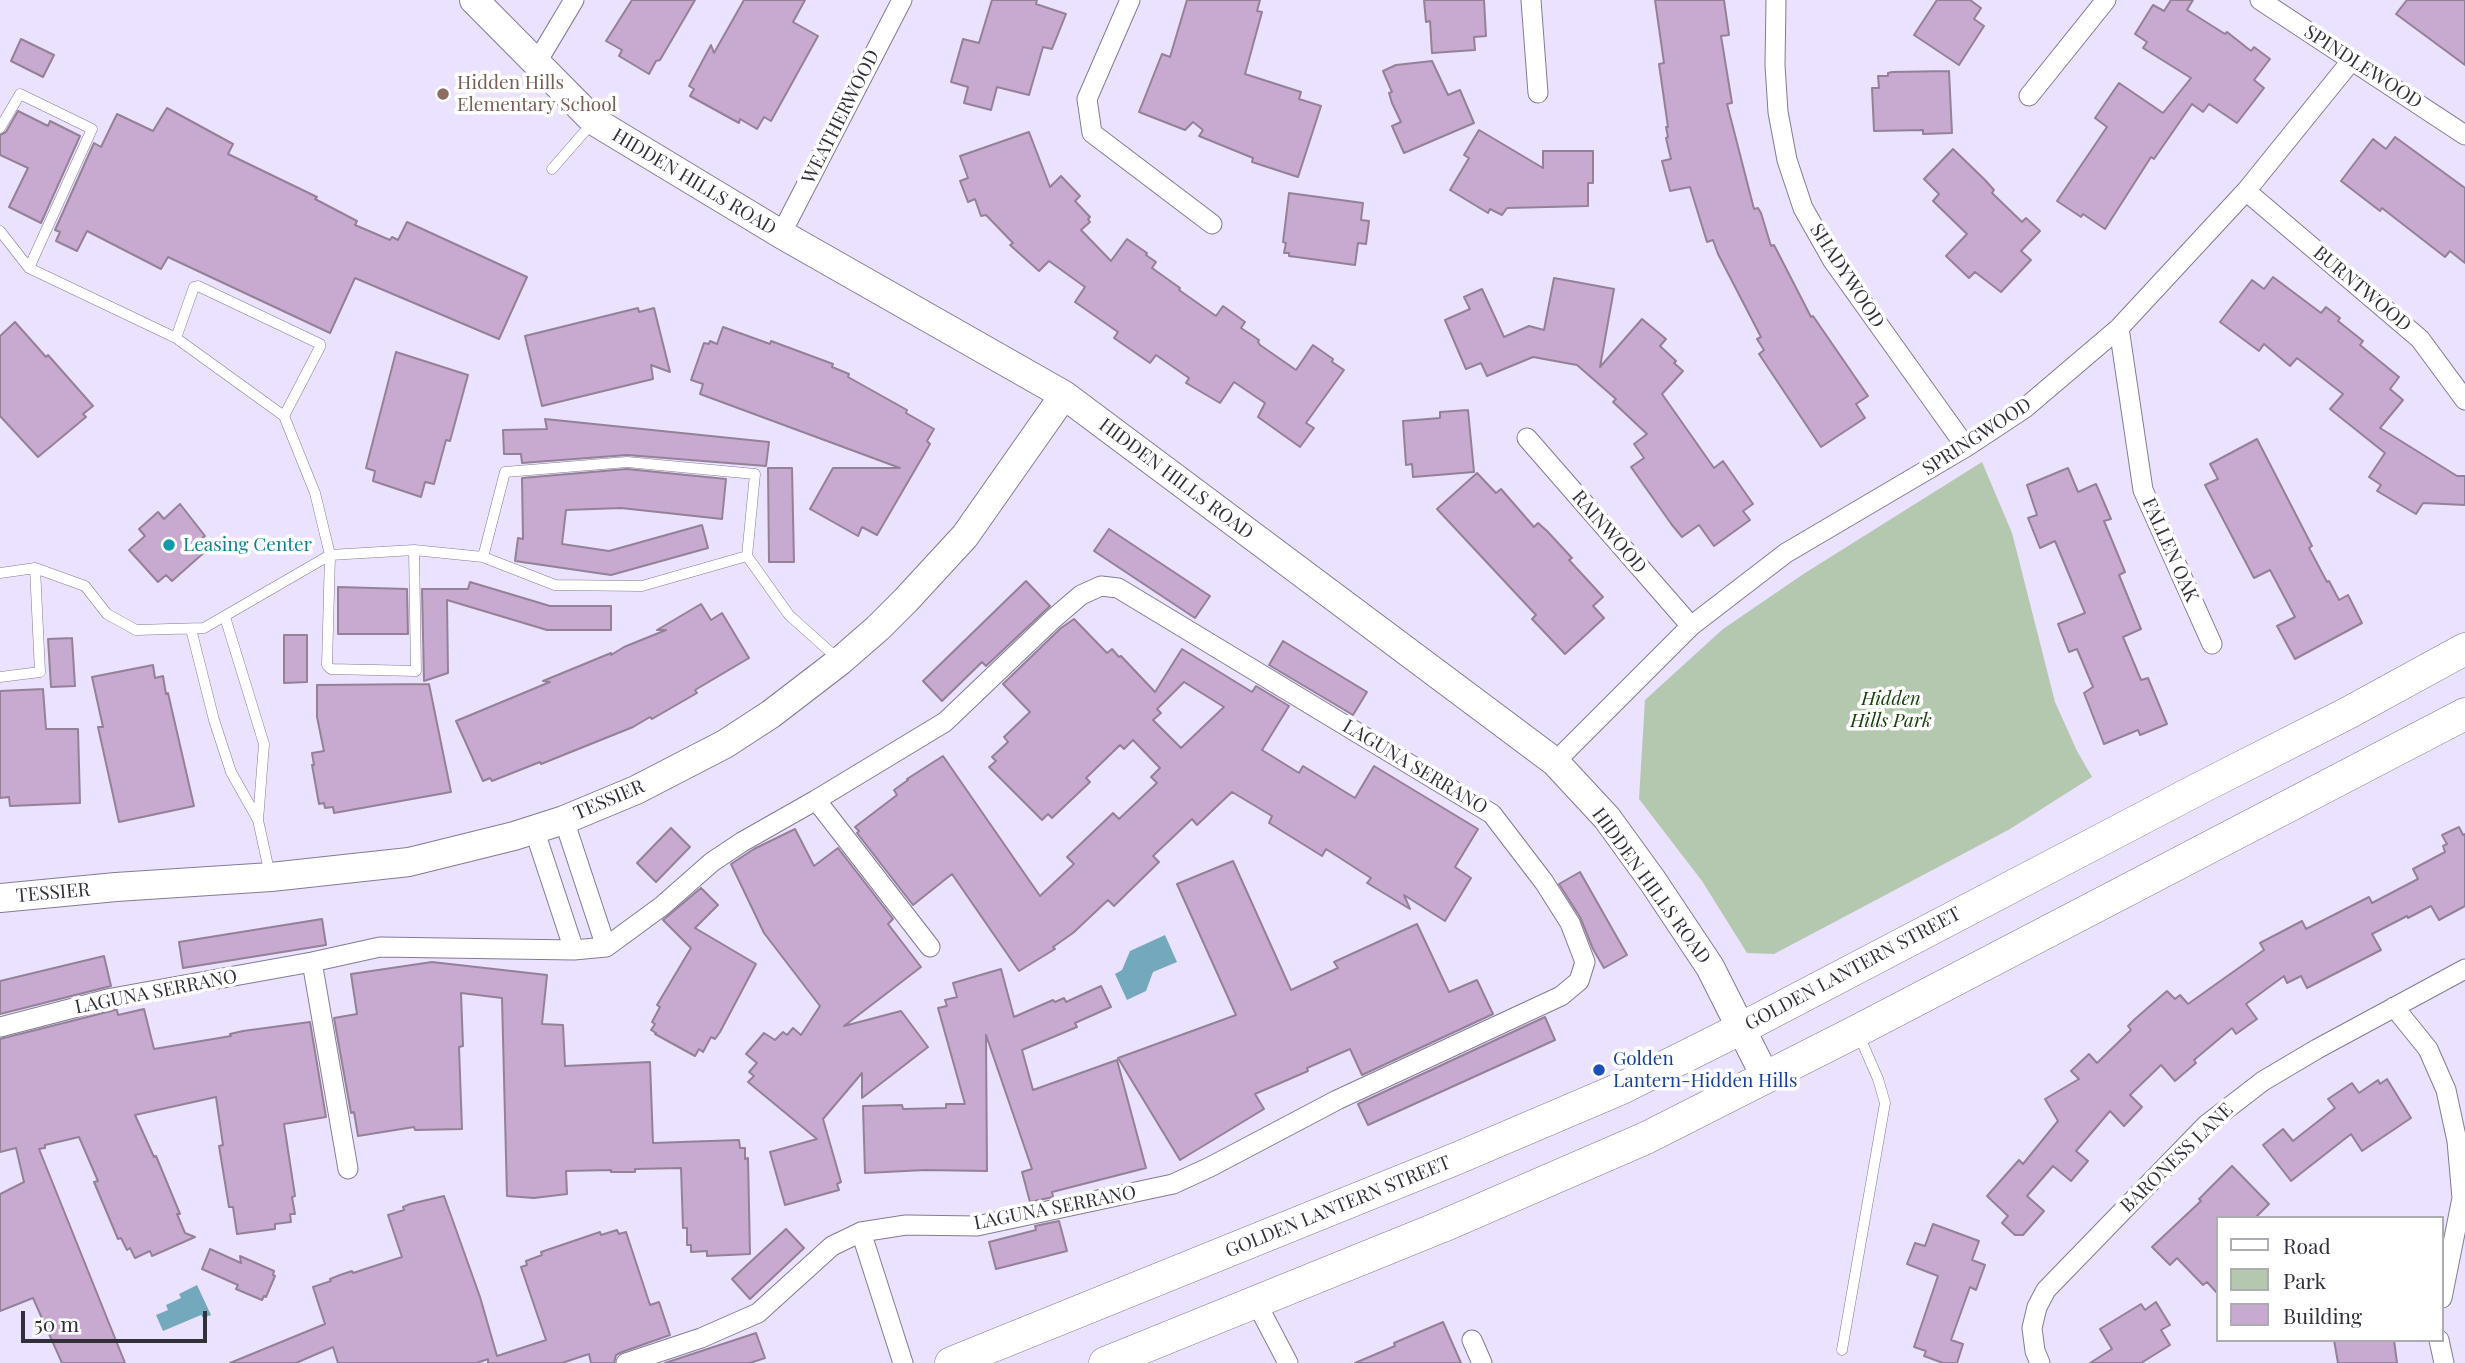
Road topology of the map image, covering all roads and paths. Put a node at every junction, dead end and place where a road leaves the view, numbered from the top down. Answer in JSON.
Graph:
{"nodes":[{"id":1,"x":474,"y":0,"type":"edge"},
{"id":2,"x":574,"y":0,"type":"edge"},
{"id":3,"x":902,"y":0,"type":"edge"},
{"id":4,"x":1130,"y":0,"type":"edge"},
{"id":5,"x":1531,"y":0,"type":"edge"},
{"id":6,"x":1776,"y":0,"type":"edge"},
{"id":7,"x":2106,"y":0,"type":"edge"},
{"id":8,"x":2260,"y":0,"type":"edge"},
{"id":9,"x":2352,"y":60,"type":"junction"},
{"id":10,"x":537,"y":62,"type":"junction"},
{"id":11,"x":1538,"y":93,"type":"dead end"},
{"id":12,"x":2029,"y":96,"type":"dead end"},
{"id":13,"x":594,"y":121,"type":"junction"},
{"id":14,"x":0,"y":128,"type":"edge"},
{"id":15,"x":2465,"y":135,"type":"edge"},
{"id":16,"x":552,"y":169,"type":"dead end"},
{"id":17,"x":2246,"y":191,"type":"junction"},
{"id":18,"x":1212,"y":224,"type":"dead end"},
{"id":19,"x":0,"y":232,"type":"edge"},
{"id":20,"x":781,"y":234,"type":"junction"},
{"id":21,"x":29,"y":268,"type":"junction"},
{"id":22,"x":2119,"y":328,"type":"junction"},
{"id":23,"x":176,"y":338,"type":"junction"},
{"id":24,"x":1064,"y":395,"type":"junction"},
{"id":25,"x":2465,"y":400,"type":"edge"},
{"id":26,"x":284,"y":416,"type":"junction"},
{"id":27,"x":1527,"y":438,"type":"dead end"},
{"id":28,"x":1966,"y":447,"type":"junction"},
{"id":29,"x":414,"y":550,"type":"junction"},
{"id":30,"x":330,"y":555,"type":"junction"},
{"id":31,"x":747,"y":556,"type":"junction"},
{"id":32,"x":483,"y":557,"type":"junction"},
{"id":33,"x":35,"y":568,"type":"junction"},
{"id":34,"x":0,"y":573,"type":"edge"},
{"id":35,"x":225,"y":617,"type":"junction"},
{"id":36,"x":1691,"y":626,"type":"junction"},
{"id":37,"x":191,"y":629,"type":"junction"},
{"id":38,"x":2212,"y":644,"type":"dead end"},
{"id":39,"x":2465,"y":649,"type":"edge"},
{"id":40,"x":840,"y":661,"type":"junction"},
{"id":41,"x":0,"y":677,"type":"edge"},
{"id":42,"x":2465,"y":714,"type":"edge"},
{"id":43,"x":1555,"y":762,"type":"junction"},
{"id":44,"x":816,"y":800,"type":"junction"},
{"id":45,"x":258,"y":820,"type":"junction"},
{"id":46,"x":564,"y":820,"type":"junction"},
{"id":47,"x":534,"y":829,"type":"junction"},
{"id":48,"x":271,"y":877,"type":"junction"},
{"id":49,"x":0,"y":898,"type":"edge"},
{"id":50,"x":606,"y":947,"type":"junction"},
{"id":51,"x":930,"y":947,"type":"dead end"},
{"id":52,"x":574,"y":950,"type":"junction"},
{"id":53,"x":312,"y":962,"type":"junction"},
{"id":54,"x":2465,"y":969,"type":"edge"},
{"id":55,"x":2394,"y":1007,"type":"junction"},
{"id":56,"x":0,"y":1027,"type":"edge"},
{"id":57,"x":1742,"y":1027,"type":"junction"},
{"id":58,"x":1857,"y":1031,"type":"junction"},
{"id":59,"x":1766,"y":1078,"type":"junction"},
{"id":60,"x":348,"y":1169,"type":"dead end"},
{"id":61,"x":861,"y":1232,"type":"junction"},
{"id":62,"x":2444,"y":1288,"type":"edge"},
{"id":63,"x":1256,"y":1303,"type":"junction"},
{"id":64,"x":1472,"y":1340,"type":"dead end"},
{"id":65,"x":2439,"y":1342,"type":"edge"},
{"id":66,"x":1842,"y":1350,"type":"dead end"},
{"id":67,"x":626,"y":1363,"type":"edge"},
{"id":68,"x":903,"y":1363,"type":"edge"},
{"id":69,"x":951,"y":1363,"type":"edge"},
{"id":70,"x":1105,"y":1363,"type":"edge"},
{"id":71,"x":1289,"y":1363,"type":"edge"},
{"id":72,"x":1482,"y":1363,"type":"edge"},
{"id":73,"x":2040,"y":1363,"type":"edge"},
{"id":74,"x":2444,"y":1363,"type":"edge"}],
"edges":[{"from":1,"to":10,"type":"street","name":"HIDDEN HILLS ROAD"},
{"from":2,"to":10,"type":"street"},
{"from":3,"to":20,"type":"street","name":"WEATHERWOOD"},
{"from":4,"to":18,"type":"street"},
{"from":5,"to":11,"type":"street"},
{"from":6,"to":28,"type":"street","name":"SHADYWOOD"},
{"from":7,"to":12,"type":"street"},
{"from":8,"to":9,"type":"street","name":"SPINDLEWOOD"},
{"from":9,"to":15,"type":"street","name":"SPINDLEWOOD"},
{"from":9,"to":17,"type":"street","name":"SPRINGWOOD"},
{"from":10,"to":13,"type":"street","name":"HIDDEN HILLS ROAD"},
{"from":13,"to":16,"type":"lane"},
{"from":13,"to":20,"type":"street","name":"HIDDEN HILLS ROAD"},
{"from":14,"to":21,"type":"lane"},
{"from":17,"to":22,"type":"street","name":"SPRINGWOOD"},
{"from":17,"to":25,"type":"street","name":"BURNTWOOD"},
{"from":19,"to":21,"type":"lane"},
{"from":20,"to":24,"type":"street","name":"HIDDEN HILLS ROAD"},
{"from":21,"to":23,"type":"lane"},
{"from":22,"to":28,"type":"street","name":"SPRINGWOOD"},
{"from":22,"to":38,"type":"street","name":"FALLEN OAK"},
{"from":23,"to":26,"type":"lane"},
{"from":23,"to":26,"type":"lane"},
{"from":24,"to":40,"type":"street","name":"TESSIER"},
{"from":24,"to":43,"type":"street","name":"HIDDEN HILLS ROAD"},
{"from":26,"to":30,"type":"lane"},
{"from":27,"to":36,"type":"street","name":"RAINWOOD"},
{"from":28,"to":36,"type":"street","name":"SPRINGWOOD"},
{"from":29,"to":30,"type":"lane"},
{"from":29,"to":30,"type":"lane"},
{"from":29,"to":32,"type":"lane"},
{"from":30,"to":35,"type":"lane"},
{"from":31,"to":32,"type":"lane"},
{"from":31,"to":32,"type":"lane"},
{"from":31,"to":40,"type":"lane"},
{"from":33,"to":34,"type":"lane"},
{"from":33,"to":37,"type":"lane"},
{"from":33,"to":41,"type":"lane"},
{"from":35,"to":37,"type":"lane"},
{"from":35,"to":45,"type":"lane"},
{"from":36,"to":43,"type":"street","name":"SPRINGWOOD"},
{"from":37,"to":45,"type":"lane"},
{"from":39,"to":57,"type":"main road","name":"GOLDEN LANTERN STREET"},
{"from":40,"to":46,"type":"street","name":"TESSIER"},
{"from":42,"to":58,"type":"main road"},
{"from":43,"to":57,"type":"street","name":"HIDDEN HILLS ROAD"},
{"from":44,"to":50,"type":"street","name":"LAGUNA SERRANO"},
{"from":44,"to":51,"type":"street"},
{"from":44,"to":61,"type":"street","name":"LAGUNA SERRANO"},
{"from":45,"to":48,"type":"lane"},
{"from":46,"to":47,"type":"street","name":"TESSIER"},
{"from":46,"to":50,"type":"street"},
{"from":47,"to":48,"type":"street","name":"TESSIER"},
{"from":47,"to":52,"type":"street"},
{"from":48,"to":49,"type":"street","name":"TESSIER"},
{"from":50,"to":52,"type":"street","name":"LAGUNA SERRANO"},
{"from":52,"to":53,"type":"street","name":"LAGUNA SERRANO"},
{"from":53,"to":56,"type":"street","name":"LAGUNA SERRANO"},
{"from":53,"to":60,"type":"street"},
{"from":54,"to":55,"type":"street","name":"BARONESS LANE"},
{"from":55,"to":62,"type":"street"},
{"from":55,"to":73,"type":"street","name":"BARONESS LANE"},
{"from":57,"to":59,"type":"street","name":"HIDDEN HILLS ROAD"},
{"from":57,"to":69,"type":"main road","name":"GOLDEN LANTERN STREET"},
{"from":58,"to":59,"type":"main road"},
{"from":58,"to":66,"type":"lane"},
{"from":59,"to":63,"type":"main road"},
{"from":61,"to":67,"type":"street","name":"LAGUNA SERRANO"},
{"from":61,"to":68,"type":"street"},
{"from":63,"to":70,"type":"main road"},
{"from":63,"to":71,"type":"street"},
{"from":64,"to":72,"type":"street"},
{"from":65,"to":74,"type":"street"}]}
